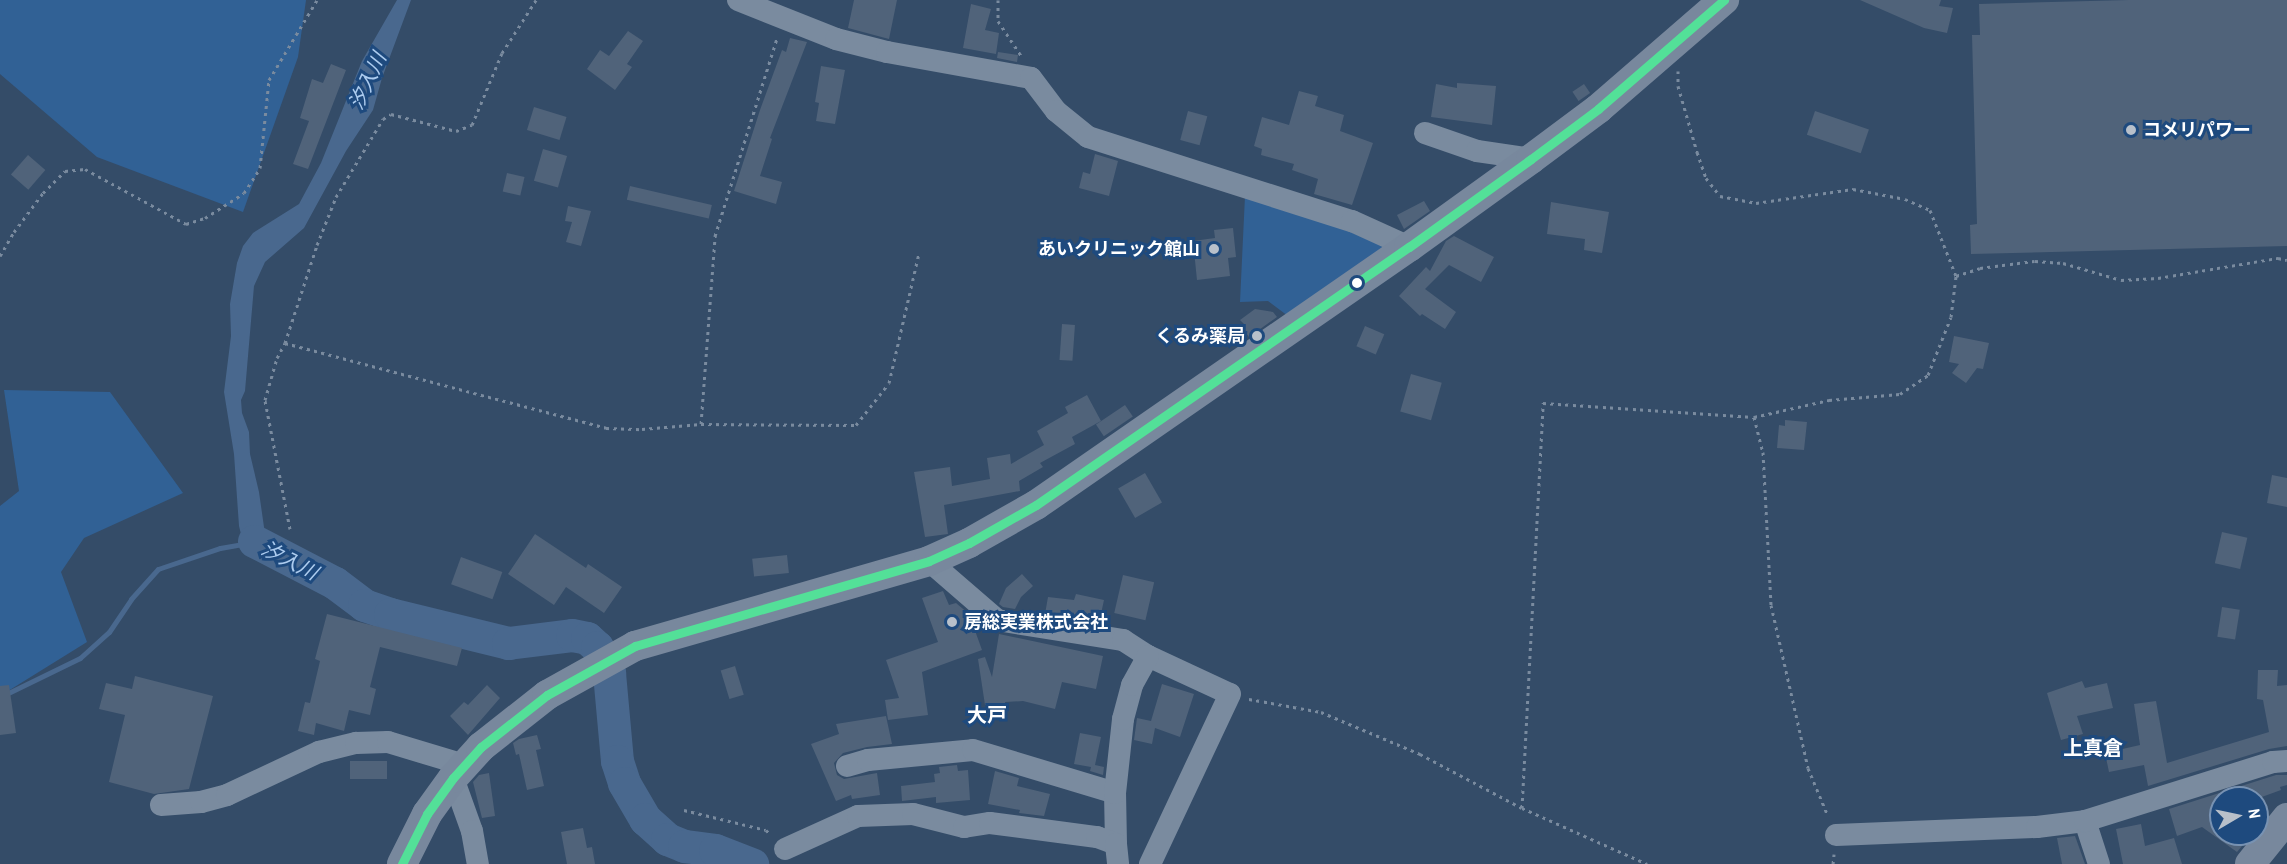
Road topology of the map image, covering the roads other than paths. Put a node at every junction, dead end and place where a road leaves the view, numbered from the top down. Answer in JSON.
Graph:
{"nodes":[{"id":1,"x":738,"y":0,"type":"edge"},
{"id":2,"x":1724,"y":0,"type":"edge"},
{"id":3,"x":1425,"y":133,"type":"dead end"},
{"id":4,"x":1531,"y":159,"type":"junction"},
{"id":5,"x":1409,"y":247,"type":"junction"},
{"id":6,"x":929,"y":561,"type":"junction"},
{"id":7,"x":1148,"y":656,"type":"junction"},
{"id":8,"x":2287,"y":762,"type":"edge"},
{"id":9,"x":847,"y":766,"type":"dead end"},
{"id":10,"x":458,"y":772,"type":"junction"},
{"id":11,"x":1115,"y":793,"type":"junction"},
{"id":12,"x":161,"y":805,"type":"dead end"},
{"id":13,"x":2287,"y":818,"type":"edge"},
{"id":14,"x":2085,"y":821,"type":"junction"},
{"id":15,"x":1836,"y":835,"type":"road end"},
{"id":16,"x":784,"y":849,"type":"road end"},
{"id":17,"x":1117,"y":854,"type":"edge"},
{"id":18,"x":402,"y":864,"type":"edge"},
{"id":19,"x":478,"y":864,"type":"edge"},
{"id":20,"x":1150,"y":864,"type":"edge"},
{"id":21,"x":2099,"y":864,"type":"edge"},
{"id":22,"x":2250,"y":864,"type":"edge"}],
"edges":[{"from":1,"to":5,"type":"street"},
{"from":2,"to":4,"type":"main road"},
{"from":3,"to":4,"type":"street"},
{"from":4,"to":5,"type":"main road"},
{"from":5,"to":6,"type":"main road"},
{"from":6,"to":7,"type":"street"},
{"from":6,"to":10,"type":"main road"},
{"from":7,"to":11,"type":"street"},
{"from":7,"to":20,"type":"street"},
{"from":8,"to":14,"type":"street"},
{"from":9,"to":11,"type":"street"},
{"from":10,"to":12,"type":"street"},
{"from":10,"to":18,"type":"main road"},
{"from":10,"to":19,"type":"street"},
{"from":11,"to":17,"type":"street"},
{"from":13,"to":22,"type":"main road"},
{"from":14,"to":15,"type":"street"},
{"from":14,"to":21,"type":"street"},
{"from":16,"to":17,"type":"street"}]}
